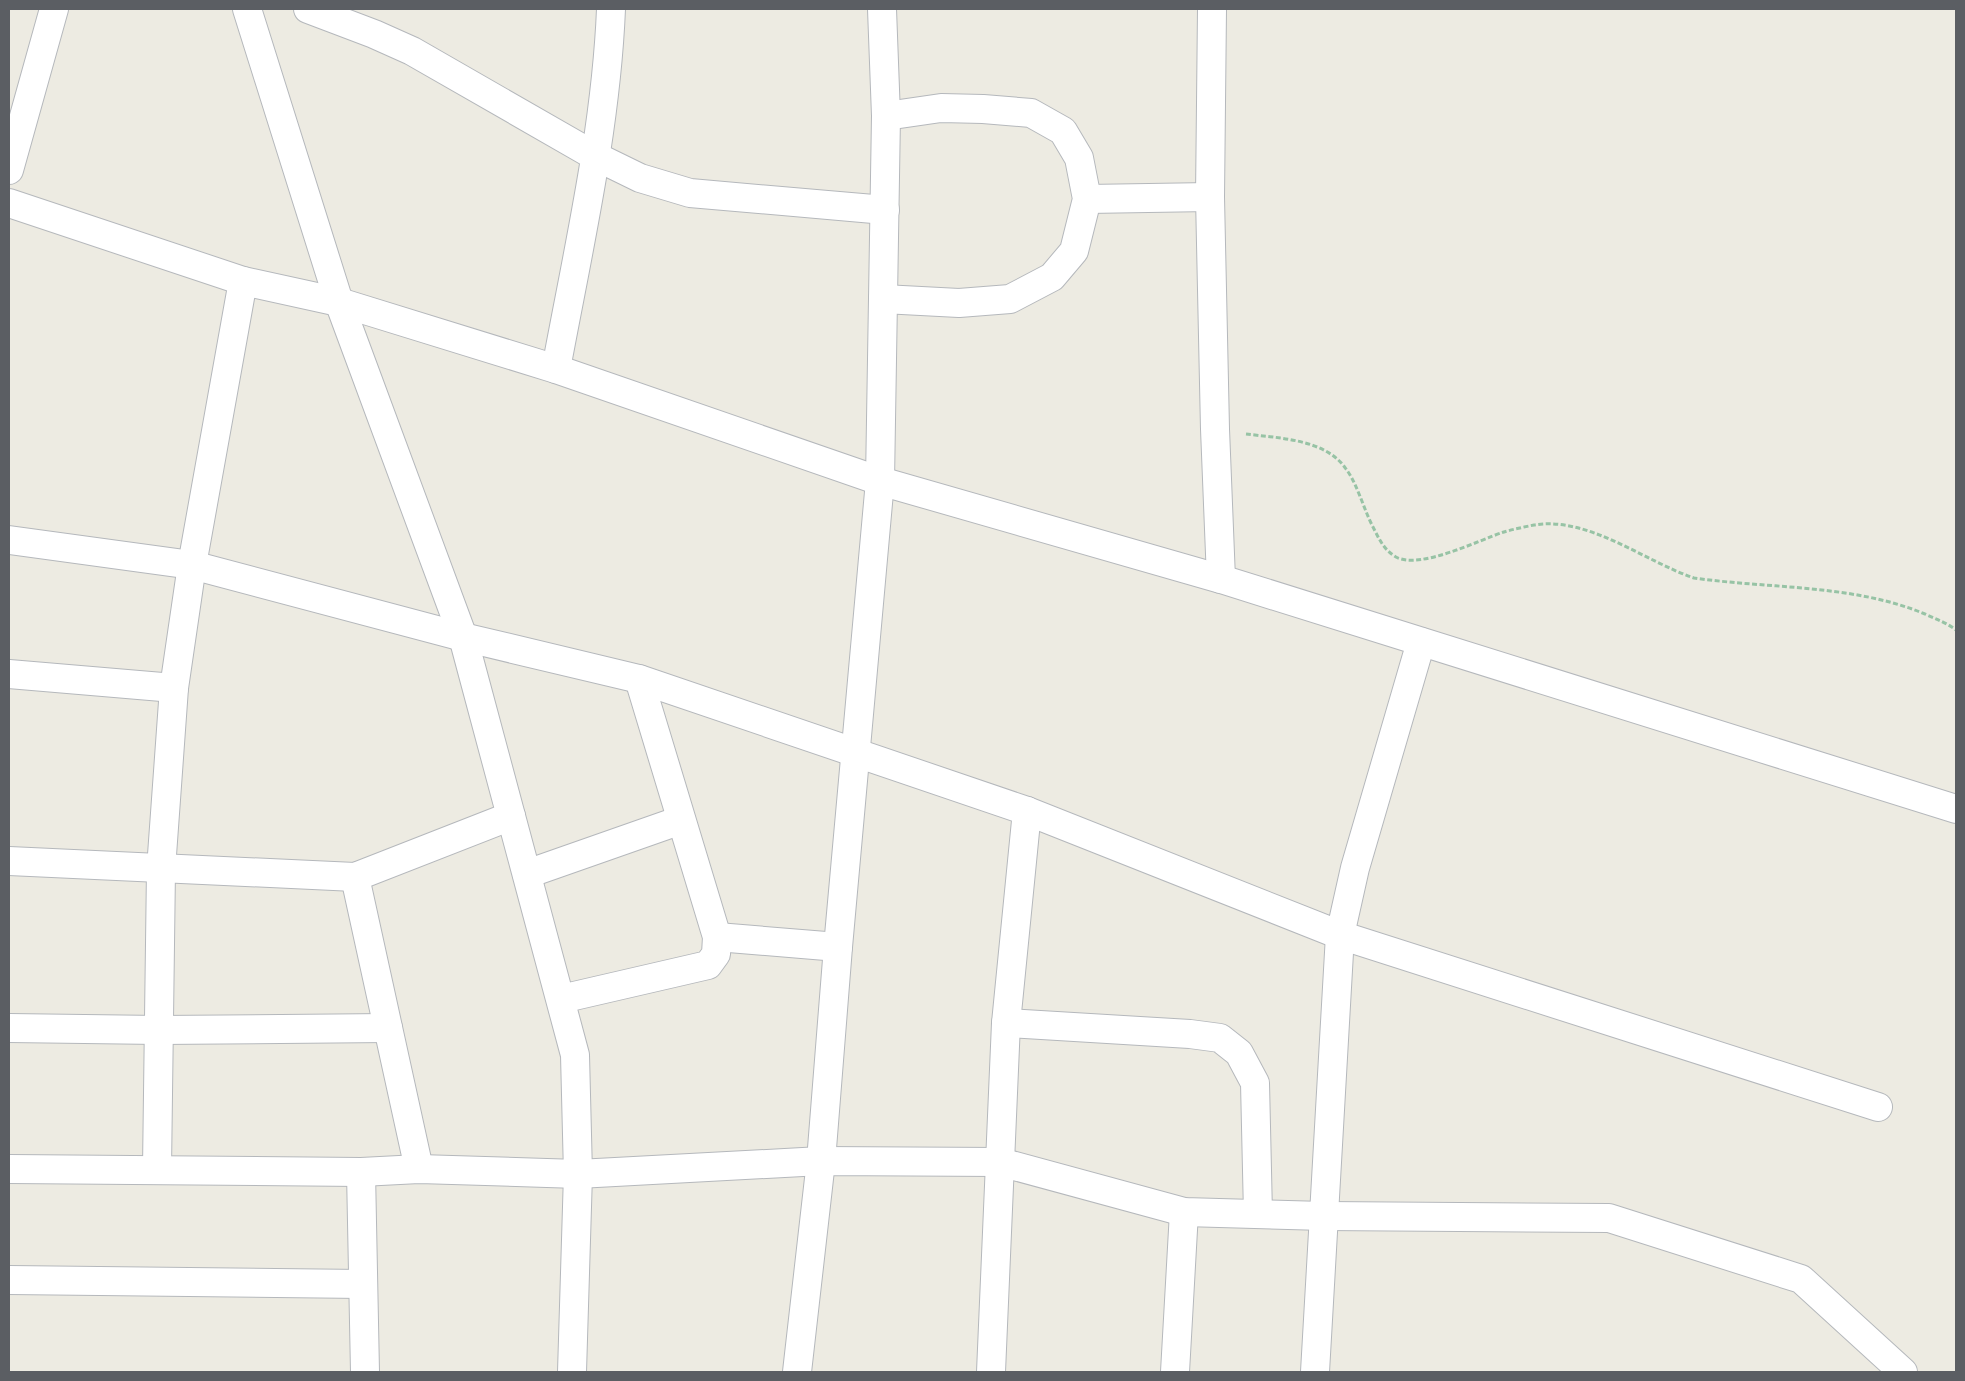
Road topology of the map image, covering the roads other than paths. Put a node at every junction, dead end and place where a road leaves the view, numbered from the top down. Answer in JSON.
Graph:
{"nodes":[{"id":1,"x":54,"y":9,"type":"edge"},
{"id":2,"x":247,"y":9,"type":"edge"},
{"id":3,"x":308,"y":9,"type":"edge"},
{"id":4,"x":611,"y":9,"type":"edge"},
{"id":5,"x":882,"y":9,"type":"edge"},
{"id":6,"x":1212,"y":9,"type":"edge"},
{"id":7,"x":886,"y":116,"type":"junction"},
{"id":8,"x":595,"y":156,"type":"junction"},
{"id":9,"x":9,"y":170,"type":"edge"},
{"id":10,"x":1210,"y":197,"type":"junction"},
{"id":11,"x":1088,"y":199,"type":"junction"},
{"id":12,"x":9,"y":203,"type":"edge"},
{"id":13,"x":885,"y":210,"type":"junction"},
{"id":14,"x":243,"y":281,"type":"junction"},
{"id":15,"x":884,"y":299,"type":"junction"},
{"id":16,"x":339,"y":302,"type":"junction"},
{"id":17,"x":556,"y":369,"type":"junction"},
{"id":18,"x":880,"y":481,"type":"junction"},
{"id":19,"x":9,"y":540,"type":"edge"},
{"id":20,"x":192,"y":565,"type":"junction"},
{"id":21,"x":1221,"y":579,"type":"junction"},
{"id":22,"x":463,"y":637,"type":"junction"},
{"id":23,"x":1422,"y":642,"type":"junction"},
{"id":24,"x":9,"y":674,"type":"edge"},
{"id":25,"x":639,"y":679,"type":"junction"},
{"id":26,"x":174,"y":688,"type":"junction"},
{"id":27,"x":856,"y":752,"type":"junction"},
{"id":28,"x":1956,"y":809,"type":"edge"},
{"id":29,"x":1027,"y":811,"type":"junction"},
{"id":30,"x":511,"y":816,"type":"junction"},
{"id":31,"x":681,"y":820,"type":"junction"},
{"id":32,"x":9,"y":861,"type":"edge"},
{"id":33,"x":161,"y":869,"type":"junction"},
{"id":34,"x":527,"y":874,"type":"junction"},
{"id":35,"x":355,"y":877,"type":"junction"},
{"id":36,"x":1340,"y":935,"type":"junction"},
{"id":37,"x":717,"y":937,"type":"junction"},
{"id":38,"x":838,"y":946,"type":"junction"},
{"id":39,"x":561,"y":999,"type":"junction"},
{"id":40,"x":1006,"y":1023,"type":"junction"},
{"id":41,"x":9,"y":1028,"type":"edge"},
{"id":42,"x":388,"y":1028,"type":"junction"},
{"id":43,"x":159,"y":1030,"type":"junction"},
{"id":44,"x":1878,"y":1108,"type":"dead end"},
{"id":45,"x":821,"y":1161,"type":"junction"},
{"id":46,"x":1000,"y":1162,"type":"junction"},
{"id":47,"x":419,"y":1168,"type":"junction"},
{"id":48,"x":9,"y":1169,"type":"edge"},
{"id":49,"x":157,"y":1169,"type":"junction"},
{"id":50,"x":361,"y":1172,"type":"junction"},
{"id":51,"x":578,"y":1174,"type":"junction"},
{"id":52,"x":1184,"y":1212,"type":"junction"},
{"id":53,"x":1258,"y":1214,"type":"junction"},
{"id":54,"x":1324,"y":1216,"type":"junction"},
{"id":55,"x":9,"y":1280,"type":"edge"},
{"id":56,"x":363,"y":1284,"type":"junction"},
{"id":57,"x":365,"y":1372,"type":"edge"},
{"id":58,"x":572,"y":1372,"type":"edge"},
{"id":59,"x":797,"y":1372,"type":"edge"},
{"id":60,"x":991,"y":1372,"type":"edge"},
{"id":61,"x":1175,"y":1372,"type":"edge"},
{"id":62,"x":1315,"y":1372,"type":"edge"},
{"id":63,"x":1902,"y":1372,"type":"edge"}],
"edges":[{"from":1,"to":9,"type":"street"},
{"from":2,"to":16,"type":"street"},
{"from":3,"to":8,"type":"street"},
{"from":4,"to":8,"type":"street"},
{"from":5,"to":7,"type":"street"},
{"from":6,"to":10,"type":"street"},
{"from":7,"to":11,"type":"street"},
{"from":7,"to":13,"type":"street"},
{"from":8,"to":13,"type":"street"},
{"from":8,"to":17,"type":"street"},
{"from":10,"to":11,"type":"street"},
{"from":10,"to":21,"type":"street"},
{"from":11,"to":15,"type":"street"},
{"from":12,"to":14,"type":"street"},
{"from":13,"to":15,"type":"street"},
{"from":14,"to":16,"type":"street"},
{"from":14,"to":20,"type":"street"},
{"from":15,"to":18,"type":"street"},
{"from":16,"to":17,"type":"street"},
{"from":16,"to":22,"type":"street"},
{"from":17,"to":18,"type":"street"},
{"from":18,"to":21,"type":"street"},
{"from":18,"to":27,"type":"street"},
{"from":19,"to":20,"type":"street"},
{"from":20,"to":22,"type":"street"},
{"from":20,"to":26,"type":"street"},
{"from":21,"to":23,"type":"street"},
{"from":22,"to":25,"type":"street"},
{"from":22,"to":30,"type":"street"},
{"from":23,"to":28,"type":"street"},
{"from":23,"to":36,"type":"street"},
{"from":24,"to":26,"type":"street"},
{"from":25,"to":27,"type":"street"},
{"from":25,"to":31,"type":"street"},
{"from":26,"to":33,"type":"street"},
{"from":27,"to":29,"type":"street"},
{"from":27,"to":38,"type":"street"},
{"from":29,"to":36,"type":"street"},
{"from":29,"to":40,"type":"street"},
{"from":30,"to":34,"type":"street"},
{"from":30,"to":35,"type":"street"},
{"from":31,"to":34,"type":"street"},
{"from":31,"to":37,"type":"street"},
{"from":32,"to":33,"type":"street"},
{"from":33,"to":35,"type":"street"},
{"from":33,"to":43,"type":"street"},
{"from":34,"to":39,"type":"street"},
{"from":35,"to":42,"type":"street"},
{"from":36,"to":44,"type":"street"},
{"from":36,"to":54,"type":"street"},
{"from":37,"to":38,"type":"street"},
{"from":37,"to":39,"type":"street"},
{"from":38,"to":45,"type":"street"},
{"from":39,"to":51,"type":"street"},
{"from":40,"to":46,"type":"street"},
{"from":40,"to":53,"type":"street"},
{"from":41,"to":43,"type":"street"},
{"from":42,"to":43,"type":"street"},
{"from":42,"to":47,"type":"street"},
{"from":43,"to":49,"type":"street"},
{"from":45,"to":46,"type":"street"},
{"from":45,"to":51,"type":"street"},
{"from":45,"to":59,"type":"street"},
{"from":46,"to":52,"type":"street"},
{"from":46,"to":60,"type":"street"},
{"from":47,"to":50,"type":"street"},
{"from":47,"to":51,"type":"street"},
{"from":48,"to":49,"type":"street"},
{"from":49,"to":50,"type":"street"},
{"from":50,"to":56,"type":"street"},
{"from":51,"to":58,"type":"street"},
{"from":52,"to":53,"type":"street"},
{"from":52,"to":61,"type":"street"},
{"from":53,"to":54,"type":"street"},
{"from":54,"to":62,"type":"street"},
{"from":54,"to":63,"type":"street"},
{"from":55,"to":56,"type":"street"},
{"from":56,"to":57,"type":"street"}]}
